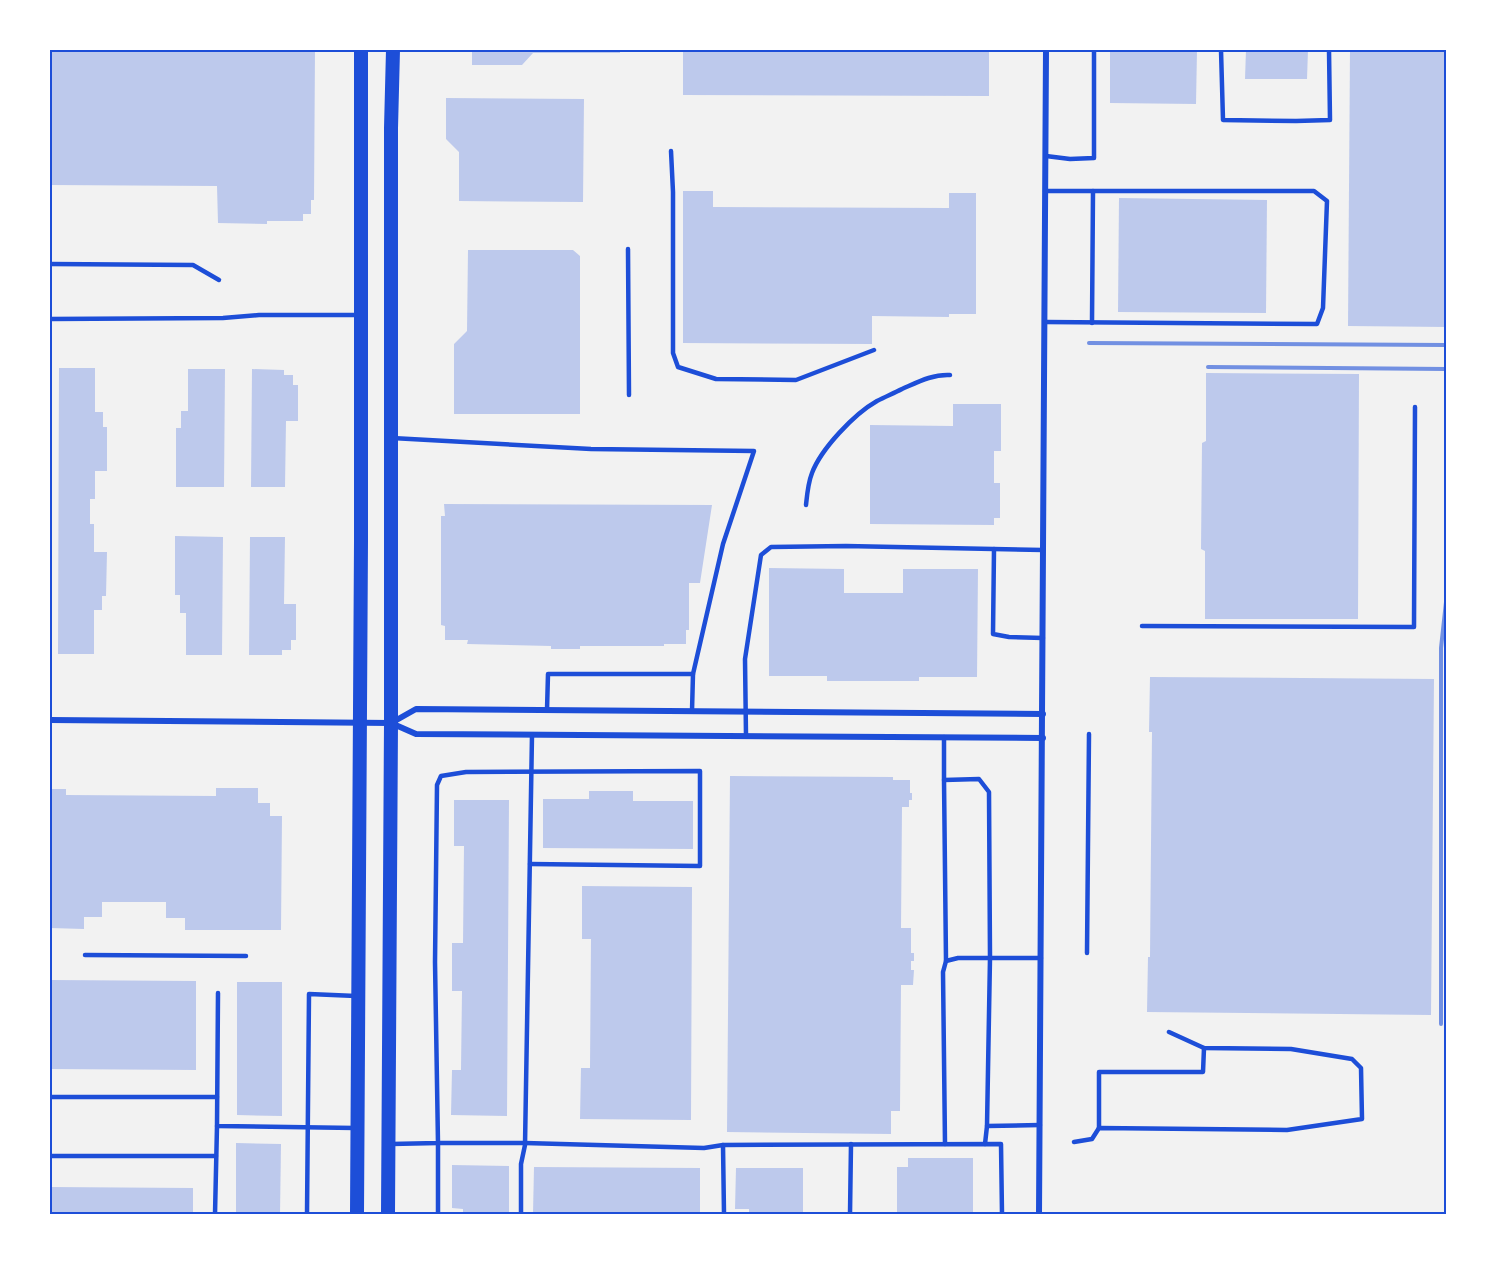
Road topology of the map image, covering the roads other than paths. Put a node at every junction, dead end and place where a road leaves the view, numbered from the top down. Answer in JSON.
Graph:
{"nodes":[{"id":1,"x":362,"y":50,"type":"edge"},
{"id":2,"x":393,"y":50,"type":"edge"},
{"id":3,"x":1046,"y":50,"type":"edge"},
{"id":4,"x":1094,"y":50,"type":"edge"},
{"id":5,"x":1221,"y":50,"type":"edge"},
{"id":6,"x":1329,"y":50,"type":"edge"},
{"id":7,"x":671,"y":151,"type":"dead end"},
{"id":8,"x":1046,"y":156,"type":"junction"},
{"id":9,"x":1046,"y":190,"type":"junction"},
{"id":10,"x":1093,"y":191,"type":"junction"},
{"id":11,"x":628,"y":249,"type":"dead end"},
{"id":12,"x":50,"y":264,"type":"edge"},
{"id":13,"x":219,"y":280,"type":"dead end"},
{"id":14,"x":362,"y":315,"type":"junction"},
{"id":15,"x":50,"y":319,"type":"edge"},
{"id":16,"x":1045,"y":322,"type":"junction"},
{"id":17,"x":1092,"y":323,"type":"junction"},
{"id":18,"x":874,"y":350,"type":"dead end"},
{"id":19,"x":950,"y":375,"type":"dead end"},
{"id":20,"x":629,"y":395,"type":"dead end"},
{"id":21,"x":1415,"y":407,"type":"dead end"},
{"id":22,"x":391,"y":438,"type":"junction"},
{"id":23,"x":806,"y":505,"type":"dead end"},
{"id":24,"x":994,"y":549,"type":"junction"},
{"id":25,"x":1043,"y":550,"type":"junction"},
{"id":26,"x":1142,"y":626,"type":"dead end"},
{"id":27,"x":1043,"y":638,"type":"junction"},
{"id":28,"x":693,"y":674,"type":"junction"},
{"id":29,"x":547,"y":710,"type":"junction"},
{"id":30,"x":692,"y":711,"type":"junction"},
{"id":31,"x":745,"y":712,"type":"junction"},
{"id":32,"x":1043,"y":714,"type":"junction"},
{"id":33,"x":50,"y":720,"type":"edge"},
{"id":34,"x":360,"y":723,"type":"junction"},
{"id":35,"x":391,"y":723,"type":"junction"},
{"id":36,"x":1089,"y":734,"type":"dead end"},
{"id":37,"x":532,"y":735,"type":"junction"},
{"id":38,"x":746,"y":736,"type":"junction"},
{"id":39,"x":944,"y":737,"type":"junction"},
{"id":40,"x":1043,"y":738,"type":"junction"},
{"id":41,"x":531,"y":772,"type":"junction"},
{"id":42,"x":944,"y":780,"type":"junction"},
{"id":43,"x":530,"y":864,"type":"junction"},
{"id":44,"x":1087,"y":952,"type":"dead end"},
{"id":45,"x":85,"y":956,"type":"dead end"},
{"id":46,"x":246,"y":956,"type":"dead end"},
{"id":47,"x":990,"y":958,"type":"junction"},
{"id":48,"x":1041,"y":958,"type":"junction"},
{"id":49,"x":946,"y":961,"type":"junction"},
{"id":50,"x":218,"y":993,"type":"dead end"},
{"id":51,"x":358,"y":996,"type":"junction"},
{"id":52,"x":1169,"y":1032,"type":"dead end"},
{"id":53,"x":1204,"y":1048,"type":"junction"},
{"id":54,"x":50,"y":1097,"type":"edge"},
{"id":55,"x":217,"y":1097,"type":"junction"},
{"id":56,"x":1040,"y":1125,"type":"junction"},
{"id":57,"x":216,"y":1126,"type":"junction"},
{"id":58,"x":987,"y":1126,"type":"junction"},
{"id":59,"x":308,"y":1127,"type":"junction"},
{"id":60,"x":357,"y":1128,"type":"junction"},
{"id":61,"x":1099,"y":1128,"type":"junction"},
{"id":62,"x":1074,"y":1142,"type":"dead end"},
{"id":63,"x":438,"y":1143,"type":"junction"},
{"id":64,"x":525,"y":1143,"type":"junction"},
{"id":65,"x":388,"y":1144,"type":"junction"},
{"id":66,"x":851,"y":1144,"type":"junction"},
{"id":67,"x":945,"y":1144,"type":"junction"},
{"id":68,"x":986,"y":1144,"type":"junction"},
{"id":69,"x":723,"y":1145,"type":"junction"},
{"id":70,"x":50,"y":1156,"type":"edge"},
{"id":71,"x":216,"y":1156,"type":"junction"},
{"id":72,"x":215,"y":1215,"type":"edge"},
{"id":73,"x":307,"y":1215,"type":"edge"},
{"id":74,"x":357,"y":1215,"type":"edge"},
{"id":75,"x":388,"y":1215,"type":"edge"},
{"id":76,"x":438,"y":1215,"type":"edge"},
{"id":77,"x":521,"y":1215,"type":"edge"},
{"id":78,"x":724,"y":1215,"type":"edge"},
{"id":79,"x":850,"y":1215,"type":"edge"},
{"id":80,"x":1002,"y":1215,"type":"edge"},
{"id":81,"x":1039,"y":1215,"type":"edge"}],
"edges":[{"from":1,"to":14,"type":"main road"},
{"from":2,"to":22,"type":"main road"},
{"from":3,"to":8,"type":"street"},
{"from":4,"to":8,"type":"lane"},
{"from":5,"to":6,"type":"lane"},
{"from":7,"to":18,"type":"lane"},
{"from":8,"to":9,"type":"street"},
{"from":9,"to":10,"type":"lane"},
{"from":9,"to":16,"type":"street"},
{"from":10,"to":17,"type":"lane"},
{"from":10,"to":17,"type":"lane"},
{"from":11,"to":20,"type":"lane"},
{"from":12,"to":13,"type":"lane"},
{"from":14,"to":15,"type":"lane"},
{"from":14,"to":34,"type":"main road"},
{"from":16,"to":17,"type":"lane"},
{"from":16,"to":25,"type":"street"},
{"from":19,"to":23,"type":"lane"},
{"from":21,"to":26,"type":"lane"},
{"from":22,"to":28,"type":"lane"},
{"from":22,"to":35,"type":"main road"},
{"from":24,"to":25,"type":"lane"},
{"from":24,"to":27,"type":"lane"},
{"from":24,"to":31,"type":"lane"},
{"from":25,"to":27,"type":"street"},
{"from":27,"to":32,"type":"street"},
{"from":28,"to":29,"type":"lane"},
{"from":28,"to":30,"type":"lane"},
{"from":29,"to":30,"type":"street"},
{"from":29,"to":35,"type":"street"},
{"from":30,"to":31,"type":"street"},
{"from":31,"to":32,"type":"street"},
{"from":31,"to":38,"type":"lane"},
{"from":32,"to":40,"type":"street"},
{"from":33,"to":34,"type":"street"},
{"from":34,"to":35,"type":"street"},
{"from":34,"to":51,"type":"main road"},
{"from":35,"to":37,"type":"street"},
{"from":35,"to":65,"type":"main road"},
{"from":36,"to":44,"type":"lane"},
{"from":37,"to":38,"type":"street"},
{"from":37,"to":41,"type":"lane"},
{"from":38,"to":39,"type":"street"},
{"from":39,"to":40,"type":"street"},
{"from":39,"to":42,"type":"lane"},
{"from":40,"to":48,"type":"street"},
{"from":41,"to":43,"type":"lane"},
{"from":41,"to":43,"type":"lane"},
{"from":41,"to":63,"type":"lane"},
{"from":42,"to":47,"type":"lane"},
{"from":42,"to":49,"type":"lane"},
{"from":43,"to":64,"type":"lane"},
{"from":45,"to":46,"type":"lane"},
{"from":47,"to":48,"type":"lane"},
{"from":47,"to":49,"type":"lane"},
{"from":47,"to":58,"type":"lane"},
{"from":48,"to":56,"type":"street"},
{"from":49,"to":67,"type":"lane"},
{"from":50,"to":55,"type":"lane"},
{"from":51,"to":59,"type":"lane"},
{"from":51,"to":60,"type":"main road"},
{"from":52,"to":53,"type":"lane"},
{"from":53,"to":61,"type":"lane"},
{"from":53,"to":61,"type":"lane"},
{"from":54,"to":55,"type":"lane"},
{"from":55,"to":57,"type":"lane"},
{"from":56,"to":58,"type":"lane"},
{"from":56,"to":81,"type":"street"},
{"from":57,"to":59,"type":"lane"},
{"from":57,"to":71,"type":"lane"},
{"from":58,"to":68,"type":"lane"},
{"from":59,"to":60,"type":"lane"},
{"from":59,"to":73,"type":"lane"},
{"from":60,"to":74,"type":"main road"},
{"from":61,"to":62,"type":"lane"},
{"from":63,"to":64,"type":"lane"},
{"from":63,"to":65,"type":"lane"},
{"from":63,"to":76,"type":"lane"},
{"from":64,"to":69,"type":"lane"},
{"from":64,"to":77,"type":"lane"},
{"from":65,"to":75,"type":"main road"},
{"from":66,"to":67,"type":"lane"},
{"from":66,"to":69,"type":"lane"},
{"from":66,"to":79,"type":"lane"},
{"from":67,"to":68,"type":"lane"},
{"from":68,"to":80,"type":"lane"},
{"from":69,"to":78,"type":"lane"},
{"from":70,"to":71,"type":"lane"},
{"from":71,"to":72,"type":"lane"}]}
